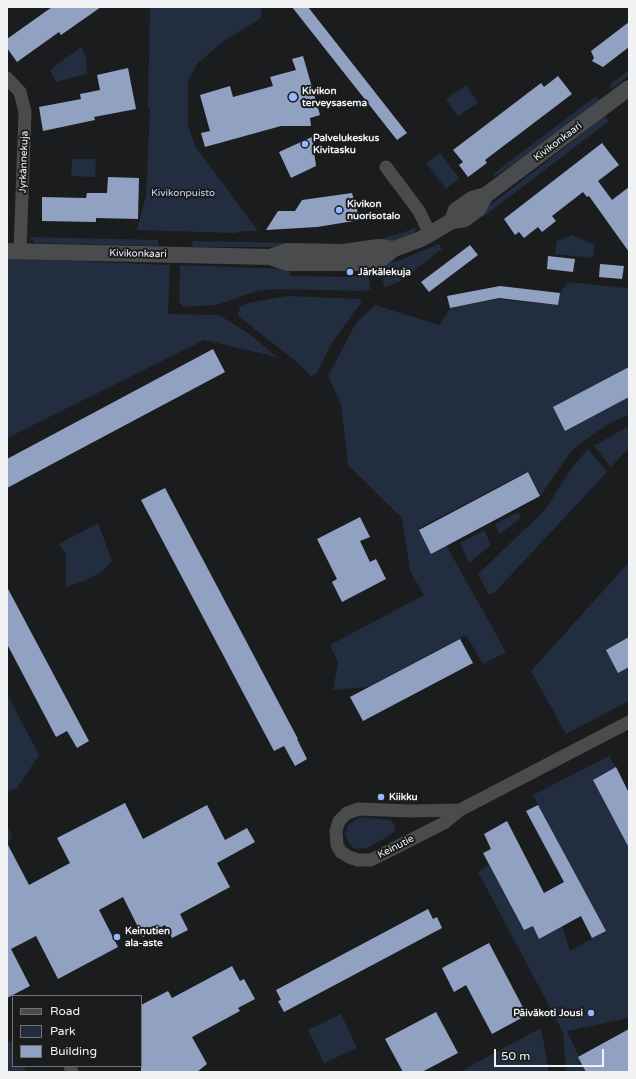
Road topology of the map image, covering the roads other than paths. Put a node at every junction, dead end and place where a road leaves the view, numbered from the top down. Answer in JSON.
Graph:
{"nodes":[{"id":1,"x":7,"y":78,"type":"edge"},
{"id":2,"x":629,"y":88,"type":"edge"},
{"id":3,"x":386,"y":167,"type":"dead end"},
{"id":4,"x":430,"y":234,"type":"junction"},
{"id":5,"x":14,"y":251,"type":"edge"},
{"id":6,"x":629,"y":722,"type":"edge"},
{"id":7,"x":460,"y":810,"type":"junction"}],
"edges":[{"from":1,"to":5,"type":"street","name":"Jyrkännekuja"},
{"from":2,"to":4,"type":"street","name":"Kivikonkaari"},
{"from":3,"to":4,"type":"street"},
{"from":4,"to":5,"type":"street","name":"Kivikonkaari"},
{"from":6,"to":7,"type":"street","name":"Keinutie"},
{"from":7,"to":7,"type":"street","name":"Keinutie"}]}
